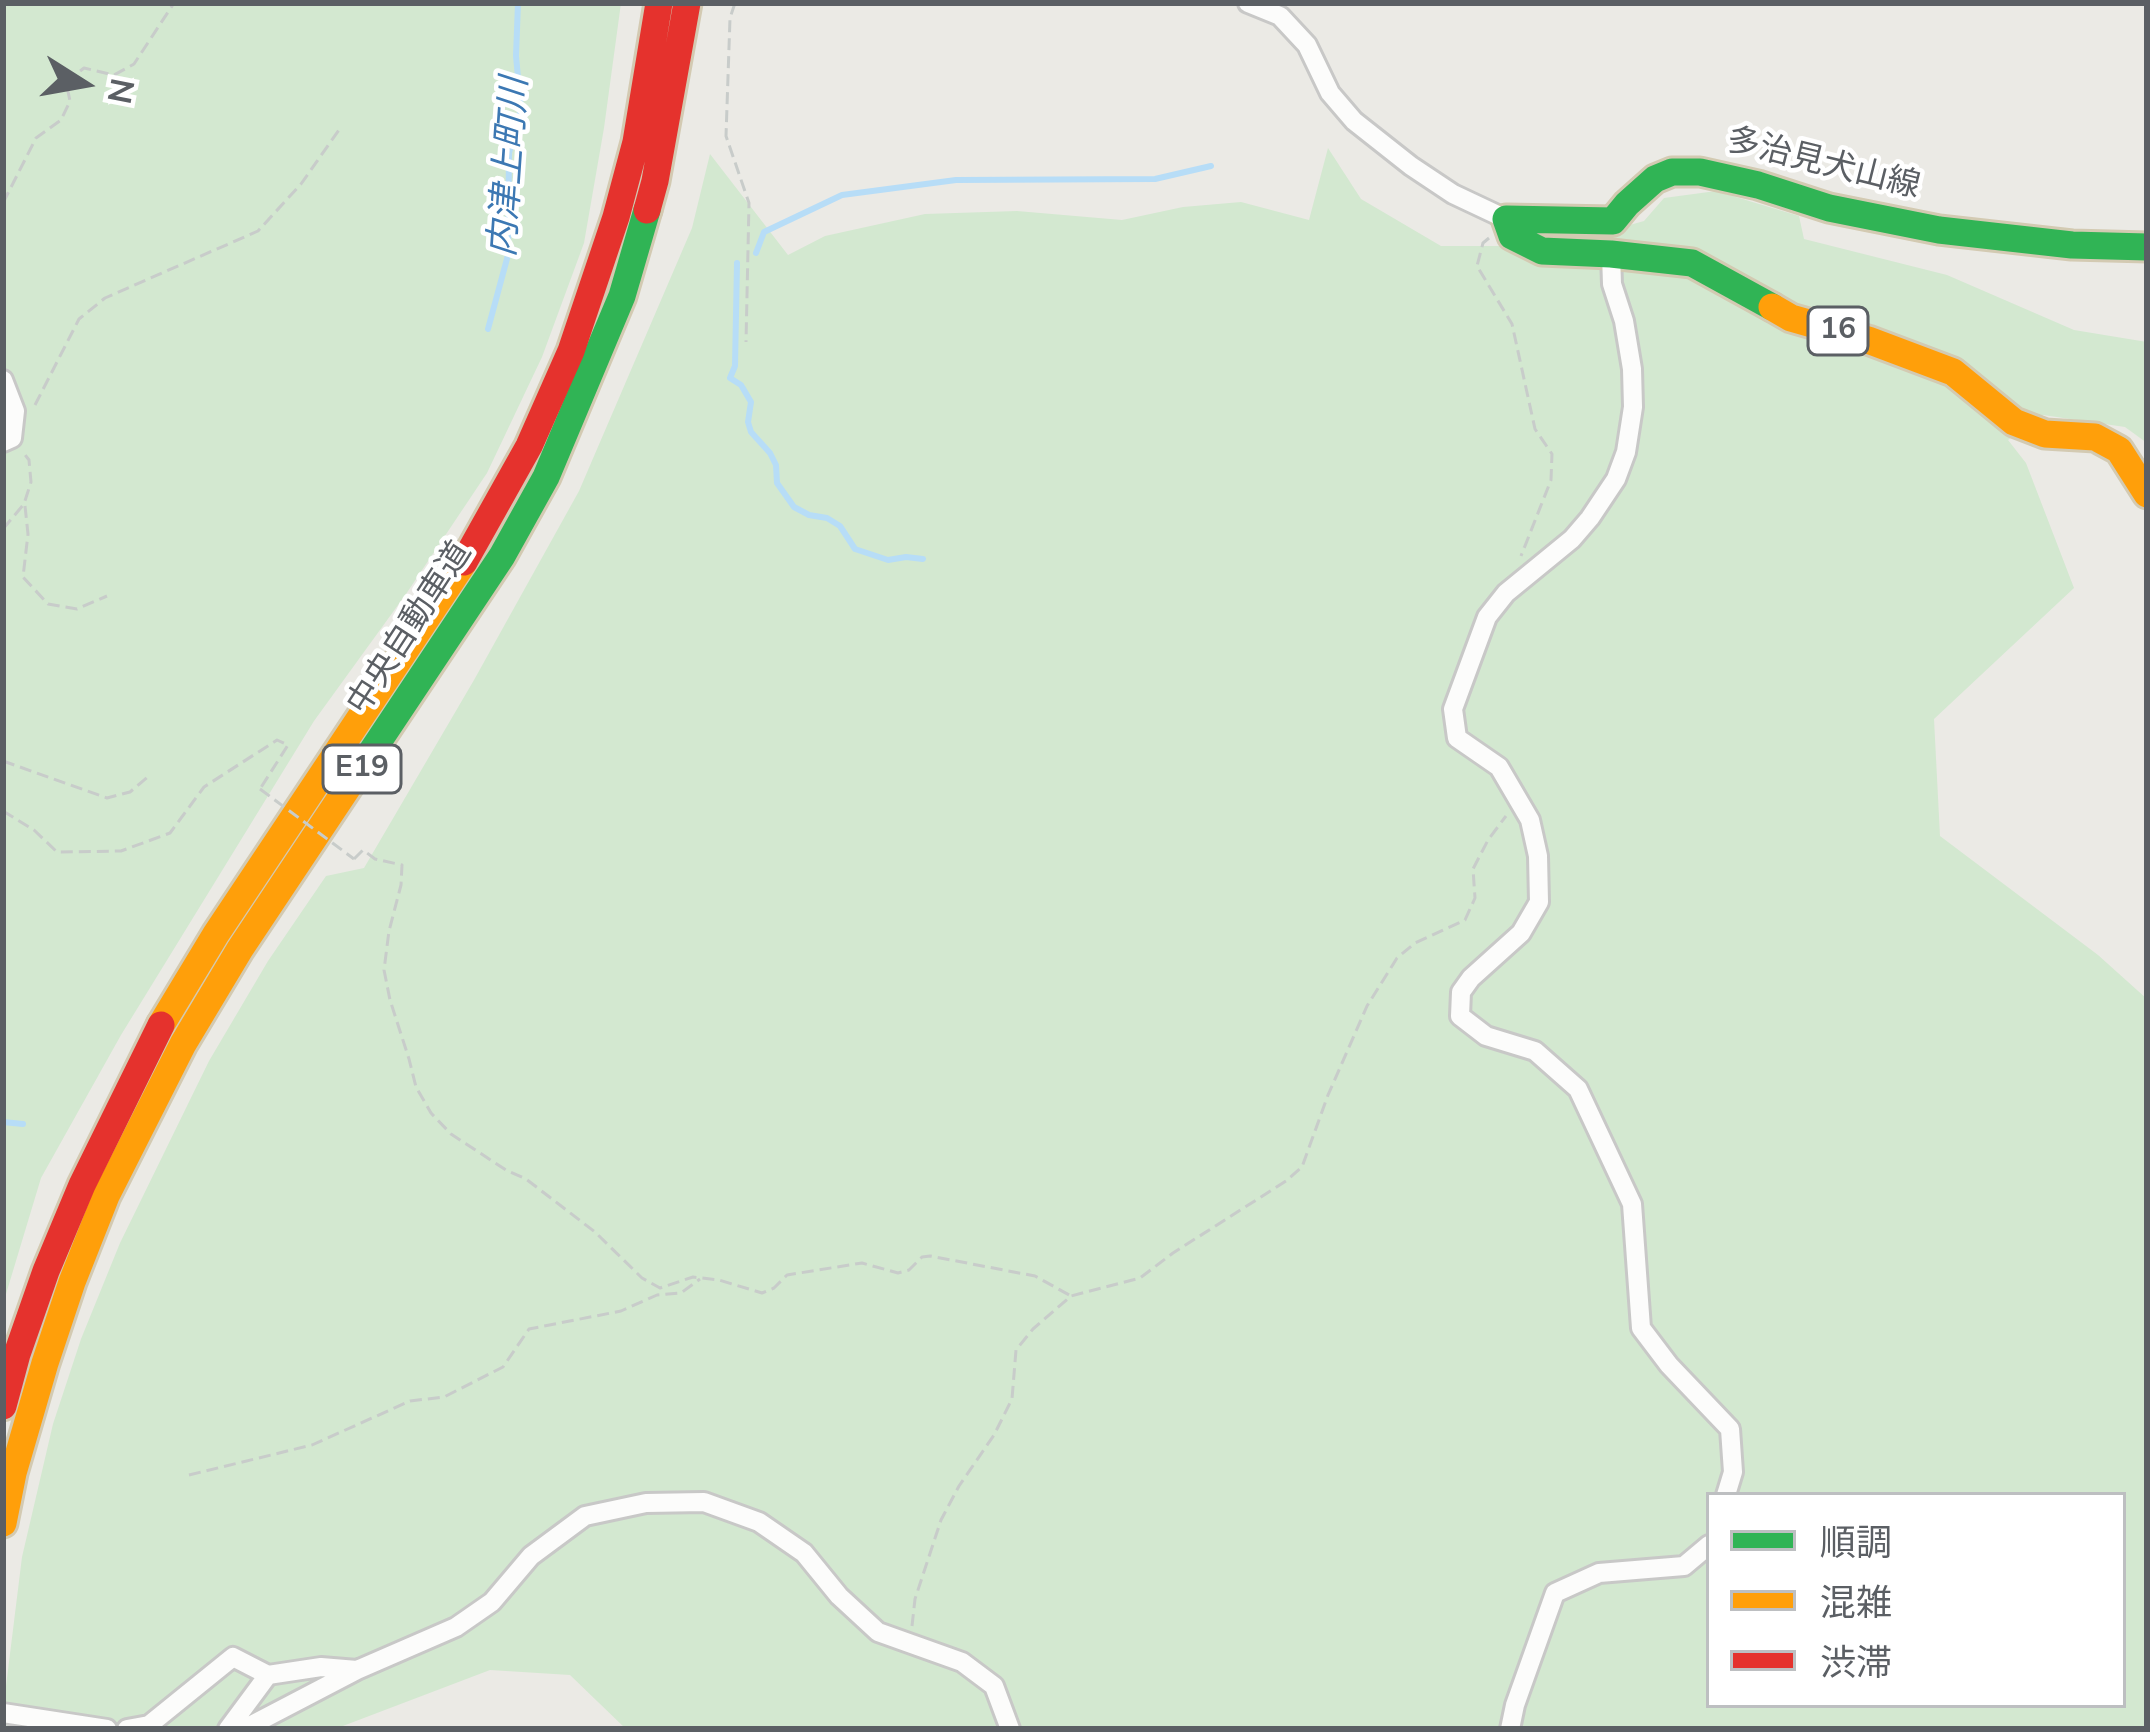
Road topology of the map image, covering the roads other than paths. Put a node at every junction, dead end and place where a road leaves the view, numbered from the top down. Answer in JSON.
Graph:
{"nodes":[{"id":1,"x":659,"y":3,"type":"edge"},
{"id":2,"x":687,"y":3,"type":"edge"},
{"id":3,"x":1248,"y":3,"type":"edge"},
{"id":4,"x":1507,"y":219,"type":"junction"},
{"id":5,"x":2147,"y":248,"type":"edge"},
{"id":6,"x":1611,"y":254,"type":"junction"},
{"id":7,"x":3,"y":380,"type":"edge"},
{"id":8,"x":8,"y":440,"type":"edge"},
{"id":9,"x":2147,"y":494,"type":"edge"},
{"id":10,"x":3,"y":1406,"type":"edge"},
{"id":11,"x":1727,"y":1492,"type":"edge"},
{"id":12,"x":3,"y":1523,"type":"edge"},
{"id":13,"x":1706,"y":1548,"type":"edge"},
{"id":14,"x":357,"y":1670,"type":"junction"},
{"id":15,"x":268,"y":1675,"type":"junction"},
{"id":16,"x":6,"y":1714,"type":"edge"},
{"id":17,"x":107,"y":1729,"type":"edge"},
{"id":18,"x":127,"y":1729,"type":"edge"},
{"id":19,"x":228,"y":1729,"type":"edge"},
{"id":20,"x":244,"y":1729,"type":"edge"},
{"id":21,"x":1010,"y":1729,"type":"edge"},
{"id":22,"x":1510,"y":1729,"type":"edge"}],
"edges":[{"from":1,"to":10,"type":"main road","name":"中央自動車道","number":"E19"},
{"from":2,"to":12,"type":"main road","name":"中央自動車道","number":"E19"},
{"from":3,"to":4,"type":"street"},
{"from":4,"to":5,"type":"main road","name":"多治見犬山線"},
{"from":4,"to":6,"type":"main road","number":"16"},
{"from":6,"to":9,"type":"main road","number":"16"},
{"from":6,"to":11,"type":"street"},
{"from":7,"to":8,"type":"street"},
{"from":13,"to":22,"type":"street"},
{"from":14,"to":15,"type":"street"},
{"from":14,"to":20,"type":"street"},
{"from":14,"to":21,"type":"street"},
{"from":15,"to":18,"type":"street"},
{"from":15,"to":19,"type":"street"},
{"from":16,"to":17,"type":"street"}]}
